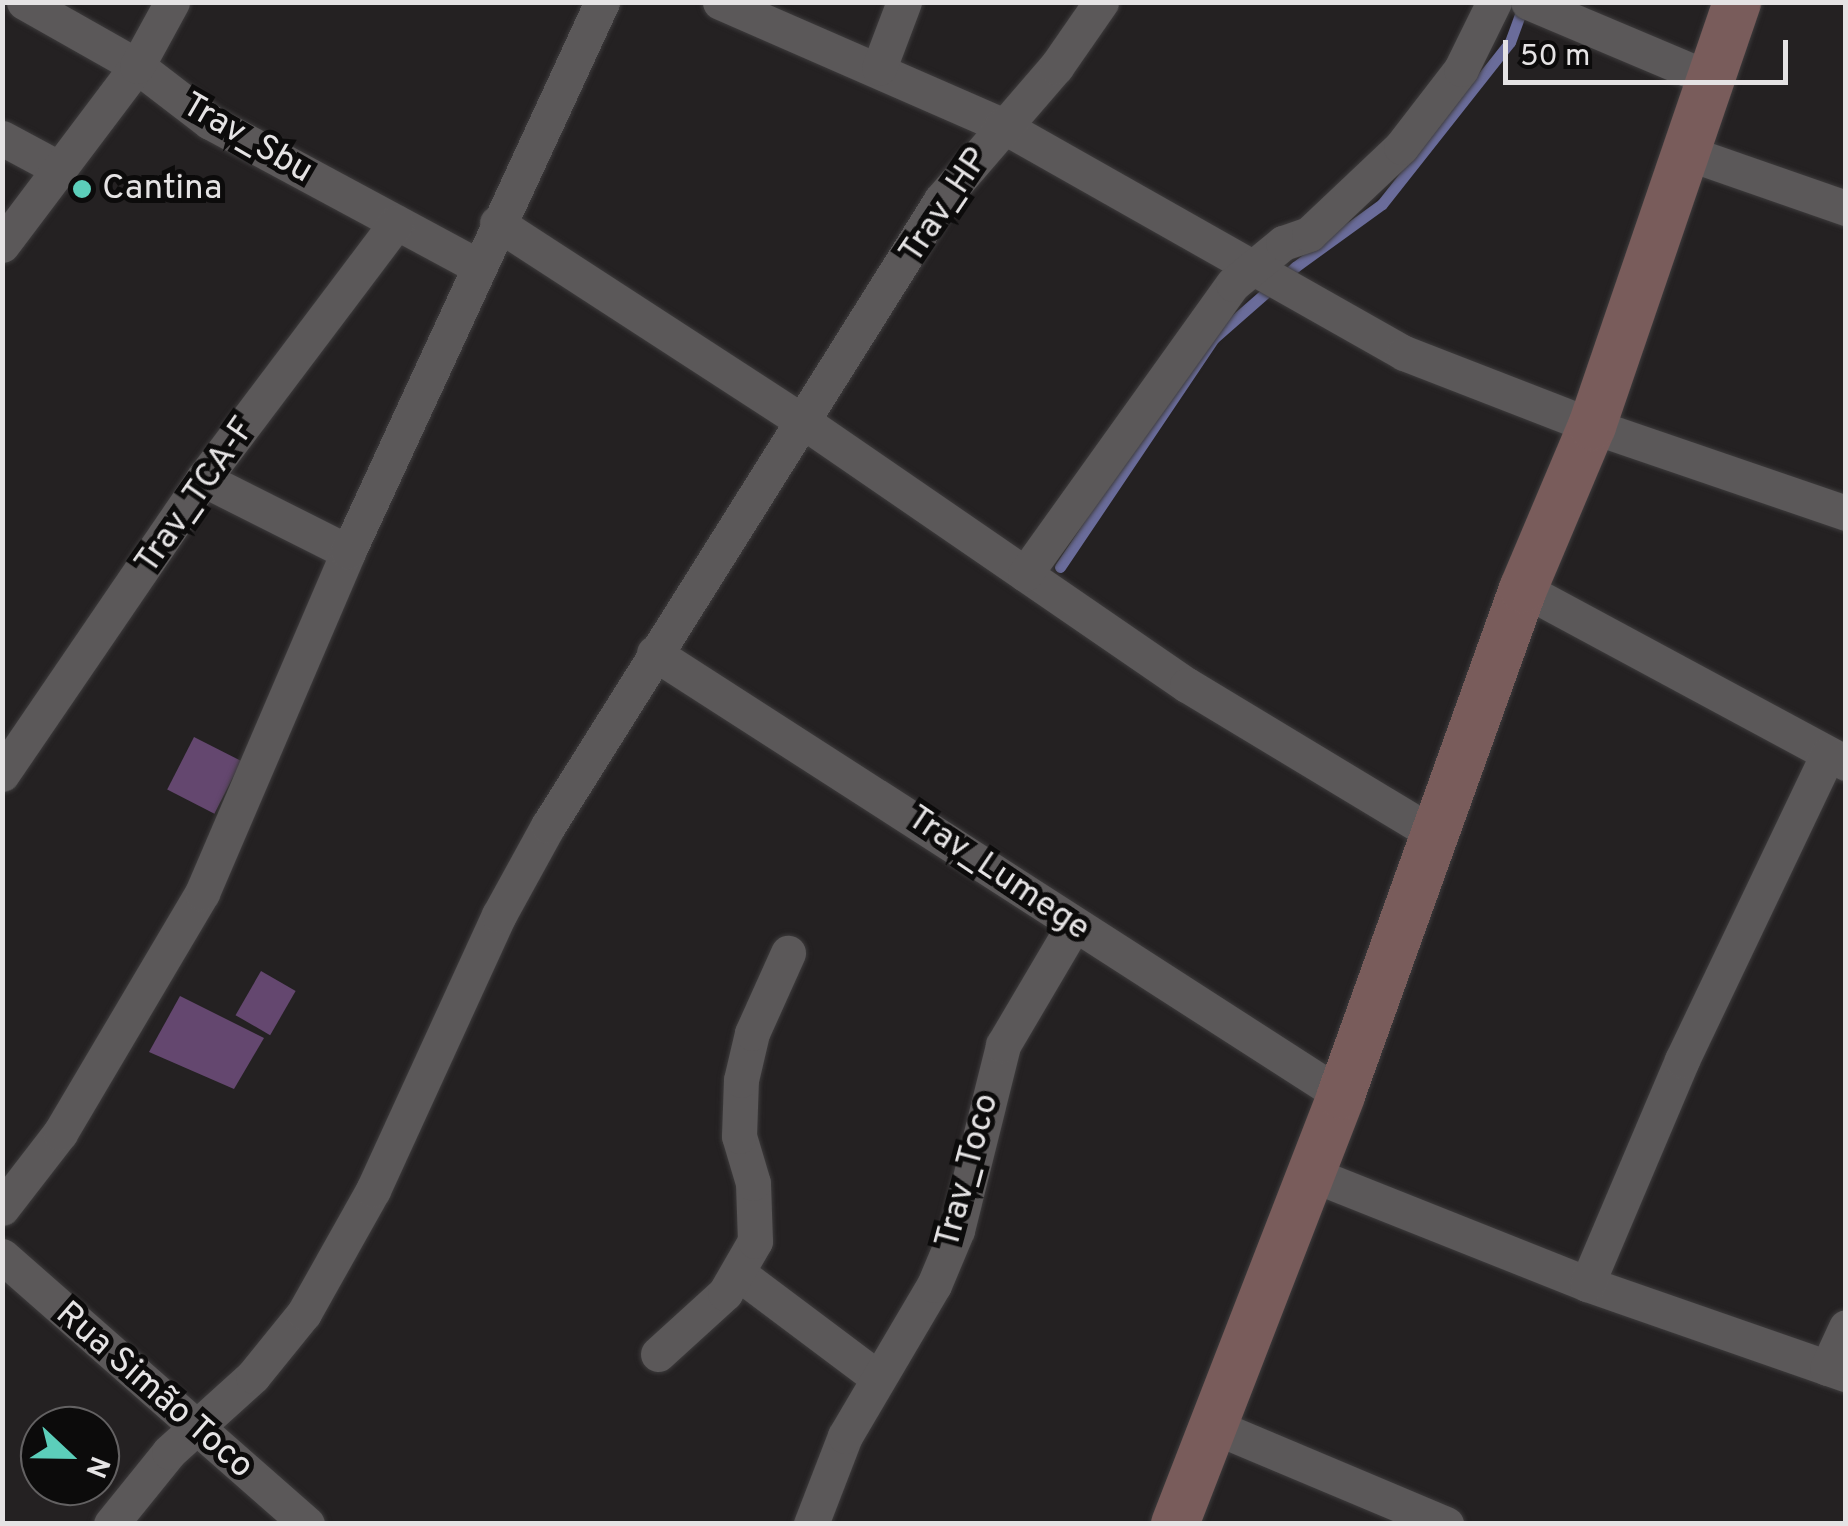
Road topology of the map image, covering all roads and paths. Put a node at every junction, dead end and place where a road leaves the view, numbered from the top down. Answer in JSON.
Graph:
{"nodes":[{"id":1,"x":24,"y":2,"type":"edge"},
{"id":2,"x":172,"y":2,"type":"edge"},
{"id":3,"x":602,"y":2,"type":"edge"},
{"id":4,"x":720,"y":2,"type":"edge"},
{"id":5,"x":904,"y":2,"type":"edge"},
{"id":6,"x":1101,"y":2,"type":"edge"},
{"id":7,"x":1494,"y":2,"type":"edge"},
{"id":8,"x":1528,"y":2,"type":"edge"},
{"id":9,"x":1737,"y":2,"type":"edge"},
{"id":10,"x":136,"y":66,"type":"junction"},
{"id":11,"x":879,"y":68,"type":"junction"},
{"id":12,"x":1708,"y":78,"type":"junction"},
{"id":13,"x":1001,"y":125,"type":"junction"},
{"id":14,"x":2,"y":138,"type":"edge"},
{"id":15,"x":1682,"y":151,"type":"junction"},
{"id":16,"x":58,"y":168,"type":"junction"},
{"id":17,"x":1846,"y":208,"type":"edge"},
{"id":18,"x":396,"y":222,"type":"junction"},
{"id":19,"x":498,"y":223,"type":"junction"},
{"id":20,"x":2,"y":246,"type":"edge"},
{"id":21,"x":477,"y":266,"type":"junction"},
{"id":22,"x":1250,"y":272,"type":"junction"},
{"id":23,"x":804,"y":422,"type":"junction"},
{"id":24,"x":1592,"y":426,"type":"junction"},
{"id":25,"x":204,"y":478,"type":"junction"},
{"id":26,"x":1846,"y":512,"type":"edge"},
{"id":27,"x":348,"y":552,"type":"junction"},
{"id":28,"x":1025,"y":574,"type":"junction"},
{"id":29,"x":1522,"y":589,"type":"junction"},
{"id":30,"x":654,"y":652,"type":"junction"},
{"id":31,"x":1837,"y":759,"type":"edge"},
{"id":32,"x":2,"y":774,"type":"edge"},
{"id":33,"x":1432,"y":833,"type":"junction"},
{"id":34,"x":1073,"y":926,"type":"junction"},
{"id":35,"x":788,"y":953,"type":"dead end"},
{"id":36,"x":1341,"y":1096,"type":"junction"},
{"id":37,"x":1311,"y":1174,"type":"junction"},
{"id":38,"x":2,"y":1208,"type":"edge"},
{"id":39,"x":2,"y":1256,"type":"edge"},
{"id":40,"x":738,"y":1272,"type":"junction"},
{"id":41,"x":1586,"y":1284,"type":"junction"},
{"id":42,"x":1846,"y":1327,"type":"edge"},
{"id":43,"x":658,"y":1354,"type":"dead end"},
{"id":44,"x":1836,"y":1371,"type":"edge"},
{"id":45,"x":878,"y":1378,"type":"junction"},
{"id":46,"x":1214,"y":1426,"type":"junction"},
{"id":47,"x":195,"y":1431,"type":"junction"},
{"id":48,"x":112,"y":1524,"type":"edge"},
{"id":49,"x":307,"y":1524,"type":"edge"},
{"id":50,"x":811,"y":1524,"type":"edge"},
{"id":51,"x":1175,"y":1524,"type":"edge"},
{"id":52,"x":1446,"y":1524,"type":"edge"}],
"edges":[{"from":1,"to":10,"type":"street","name":"Trav_Sbu"},
{"from":2,"to":10,"type":"street"},
{"from":3,"to":19,"type":"street"},
{"from":4,"to":11,"type":"street"},
{"from":5,"to":11,"type":"street"},
{"from":6,"to":13,"type":"street","name":"Trav_HP"},
{"from":7,"to":22,"type":"street"},
{"from":8,"to":12,"type":"street"},
{"from":9,"to":12,"type":"street"},
{"from":10,"to":16,"type":"street"},
{"from":10,"to":18,"type":"street","name":"Trav_Sbu"},
{"from":11,"to":13,"type":"street"},
{"from":12,"to":15,"type":"street"},
{"from":13,"to":22,"type":"street"},
{"from":13,"to":23,"type":"street","name":"Trav_HP"},
{"from":14,"to":16,"type":"street"},
{"from":15,"to":17,"type":"street"},
{"from":15,"to":24,"type":"street"},
{"from":16,"to":20,"type":"street"},
{"from":18,"to":21,"type":"street","name":"Trav_Sbu"},
{"from":18,"to":25,"type":"street","name":"Trav_TCA-F"},
{"from":19,"to":21,"type":"street"},
{"from":19,"to":23,"type":"street"},
{"from":21,"to":27,"type":"street"},
{"from":22,"to":24,"type":"street"},
{"from":22,"to":28,"type":"street"},
{"from":23,"to":28,"type":"street"},
{"from":23,"to":30,"type":"street","name":"Trav_HP"},
{"from":24,"to":26,"type":"street"},
{"from":24,"to":29,"type":"street"},
{"from":25,"to":27,"type":"street"},
{"from":25,"to":32,"type":"street","name":"Trav_TCA-F"},
{"from":27,"to":38,"type":"street"},
{"from":28,"to":33,"type":"street"},
{"from":29,"to":31,"type":"street"},
{"from":29,"to":33,"type":"street"},
{"from":30,"to":34,"type":"street","name":"Trav_Lumege"},
{"from":30,"to":47,"type":"street","name":"Trav_HP"},
{"from":31,"to":41,"type":"street"},
{"from":33,"to":36,"type":"street"},
{"from":34,"to":36,"type":"street","name":"Trav_Lumege"},
{"from":34,"to":45,"type":"street","name":"Trav_Toco"},
{"from":35,"to":40,"type":"street"},
{"from":36,"to":37,"type":"street"},
{"from":37,"to":41,"type":"street"},
{"from":37,"to":46,"type":"street"},
{"from":39,"to":47,"type":"street","name":"Rua Simão Toco"},
{"from":40,"to":43,"type":"street"},
{"from":40,"to":45,"type":"street"},
{"from":41,"to":44,"type":"street"},
{"from":42,"to":44,"type":"street"},
{"from":45,"to":50,"type":"street","name":"Trav_Toco"},
{"from":46,"to":51,"type":"street"},
{"from":46,"to":52,"type":"street"},
{"from":47,"to":48,"type":"street","name":"Trav_HP"},
{"from":47,"to":49,"type":"street","name":"Rua Simão Toco"}]}
